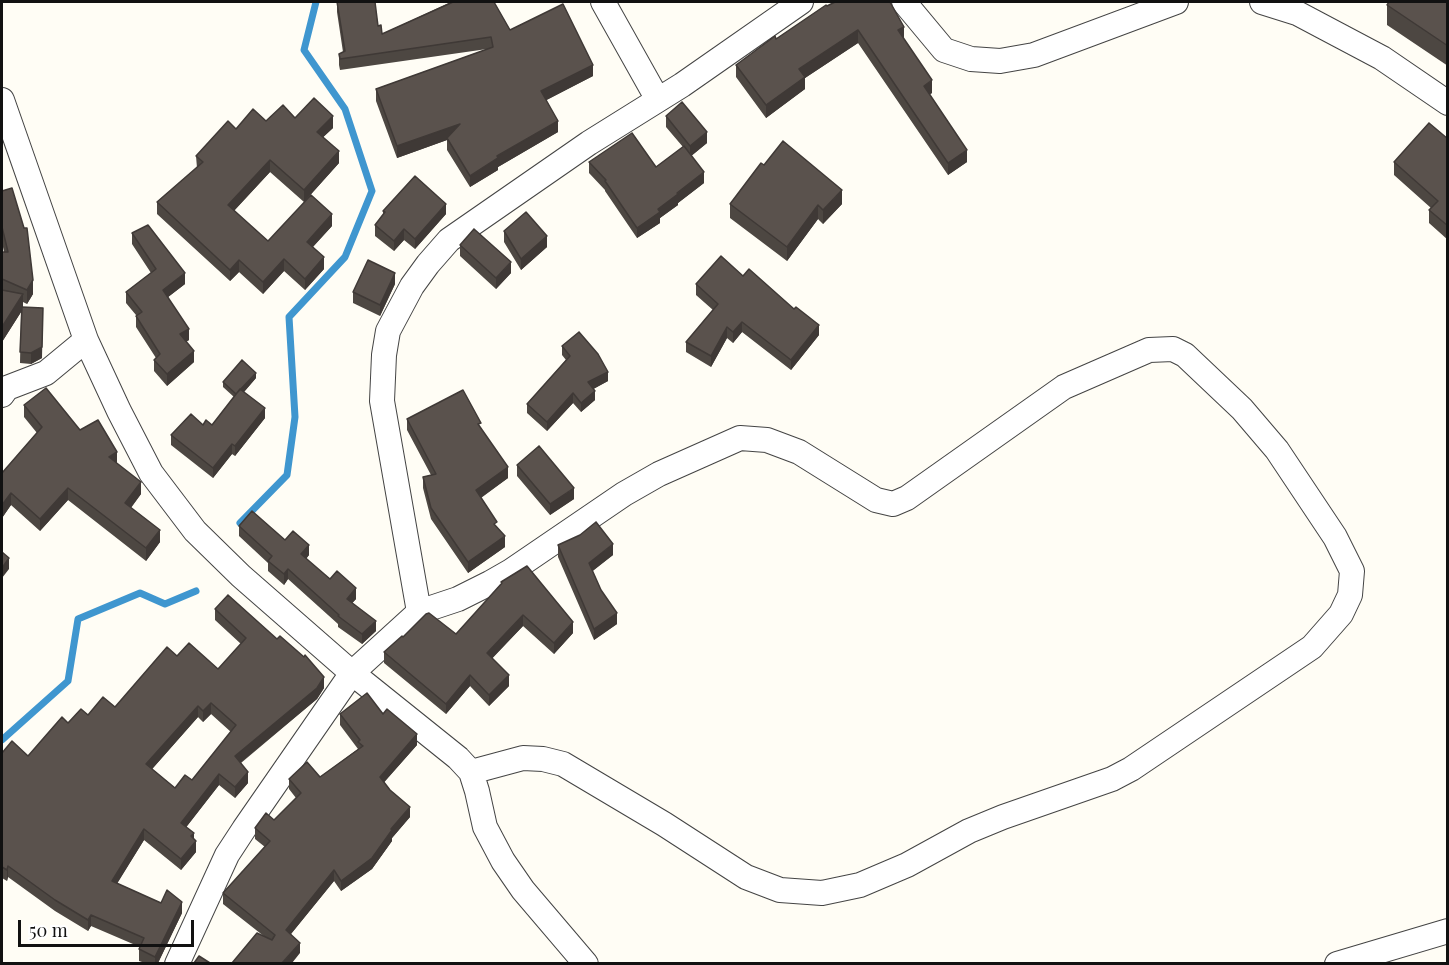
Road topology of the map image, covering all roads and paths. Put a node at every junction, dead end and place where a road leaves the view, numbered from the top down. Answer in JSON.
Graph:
{"nodes":[{"id":1,"x":603,"y":2,"type":"edge"},
{"id":2,"x":801,"y":2,"type":"edge"},
{"id":3,"x":904,"y":2,"type":"edge"},
{"id":4,"x":1176,"y":2,"type":"edge"},
{"id":5,"x":1262,"y":2,"type":"edge"},
{"id":6,"x":2,"y":100,"type":"edge"},
{"id":7,"x":658,"y":100,"type":"junction"},
{"id":8,"x":1448,"y":103,"type":"edge"},
{"id":9,"x":86,"y":340,"type":"junction"},
{"id":10,"x":2,"y":395,"type":"edge"},
{"id":11,"x":419,"y":612,"type":"junction"},
{"id":12,"x":352,"y":673,"type":"junction"},
{"id":13,"x":471,"y":772,"type":"junction"},
{"id":14,"x":1448,"y":931,"type":"edge"},
{"id":15,"x":177,"y":963,"type":"edge"},
{"id":16,"x":586,"y":963,"type":"edge"},
{"id":17,"x":1337,"y":963,"type":"edge"}],
"edges":[{"from":1,"to":7,"type":"street"},
{"from":2,"to":7,"type":"street"},
{"from":3,"to":4,"type":"street"},
{"from":5,"to":8,"type":"street"},
{"from":6,"to":9,"type":"street"},
{"from":7,"to":11,"type":"street"},
{"from":9,"to":10,"type":"street"},
{"from":9,"to":12,"type":"street"},
{"from":11,"to":12,"type":"street"},
{"from":11,"to":13,"type":"street"},
{"from":12,"to":13,"type":"street"},
{"from":12,"to":15,"type":"street"},
{"from":13,"to":16,"type":"street"},
{"from":14,"to":17,"type":"street"}]}
